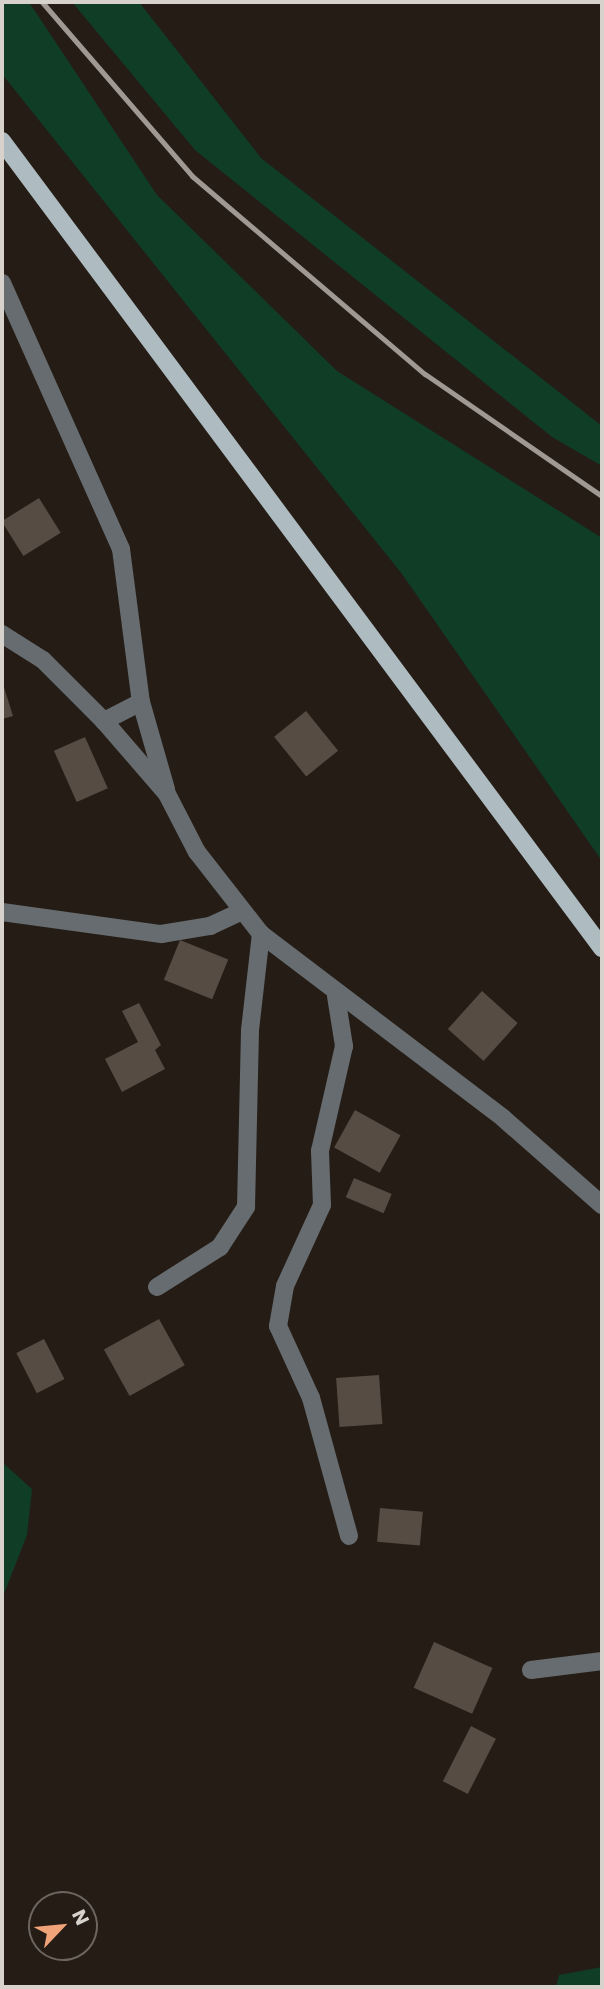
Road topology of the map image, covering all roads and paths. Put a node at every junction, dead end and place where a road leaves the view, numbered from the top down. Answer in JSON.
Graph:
{"nodes":[{"id":1,"x":2,"y":141,"type":"edge"},
{"id":2,"x":2,"y":283,"type":"edge"},
{"id":3,"x":2,"y":634,"type":"edge"},
{"id":4,"x":141,"y":702,"type":"junction"},
{"id":5,"x":104,"y":721,"type":"junction"},
{"id":6,"x":167,"y":794,"type":"junction"},
{"id":7,"x":2,"y":912,"type":"edge"},
{"id":8,"x":240,"y":912,"type":"junction"},
{"id":9,"x":261,"y":934,"type":"junction"},
{"id":10,"x":602,"y":948,"type":"edge"},
{"id":11,"x":336,"y":996,"type":"junction"},
{"id":12,"x":602,"y":1205,"type":"edge"},
{"id":13,"x":157,"y":1287,"type":"dead end"},
{"id":14,"x":349,"y":1536,"type":"dead end"},
{"id":15,"x":602,"y":1661,"type":"edge"},
{"id":16,"x":531,"y":1670,"type":"dead end"}],
"edges":[{"from":1,"to":10,"type":"main road"},
{"from":2,"to":4,"type":"street"},
{"from":3,"to":5,"type":"street"},
{"from":4,"to":5,"type":"street"},
{"from":4,"to":6,"type":"street"},
{"from":5,"to":6,"type":"street"},
{"from":6,"to":8,"type":"street"},
{"from":7,"to":8,"type":"street"},
{"from":8,"to":9,"type":"street"},
{"from":9,"to":11,"type":"street"},
{"from":9,"to":13,"type":"street"},
{"from":11,"to":12,"type":"street"},
{"from":11,"to":14,"type":"street"},
{"from":15,"to":16,"type":"street"}]}
